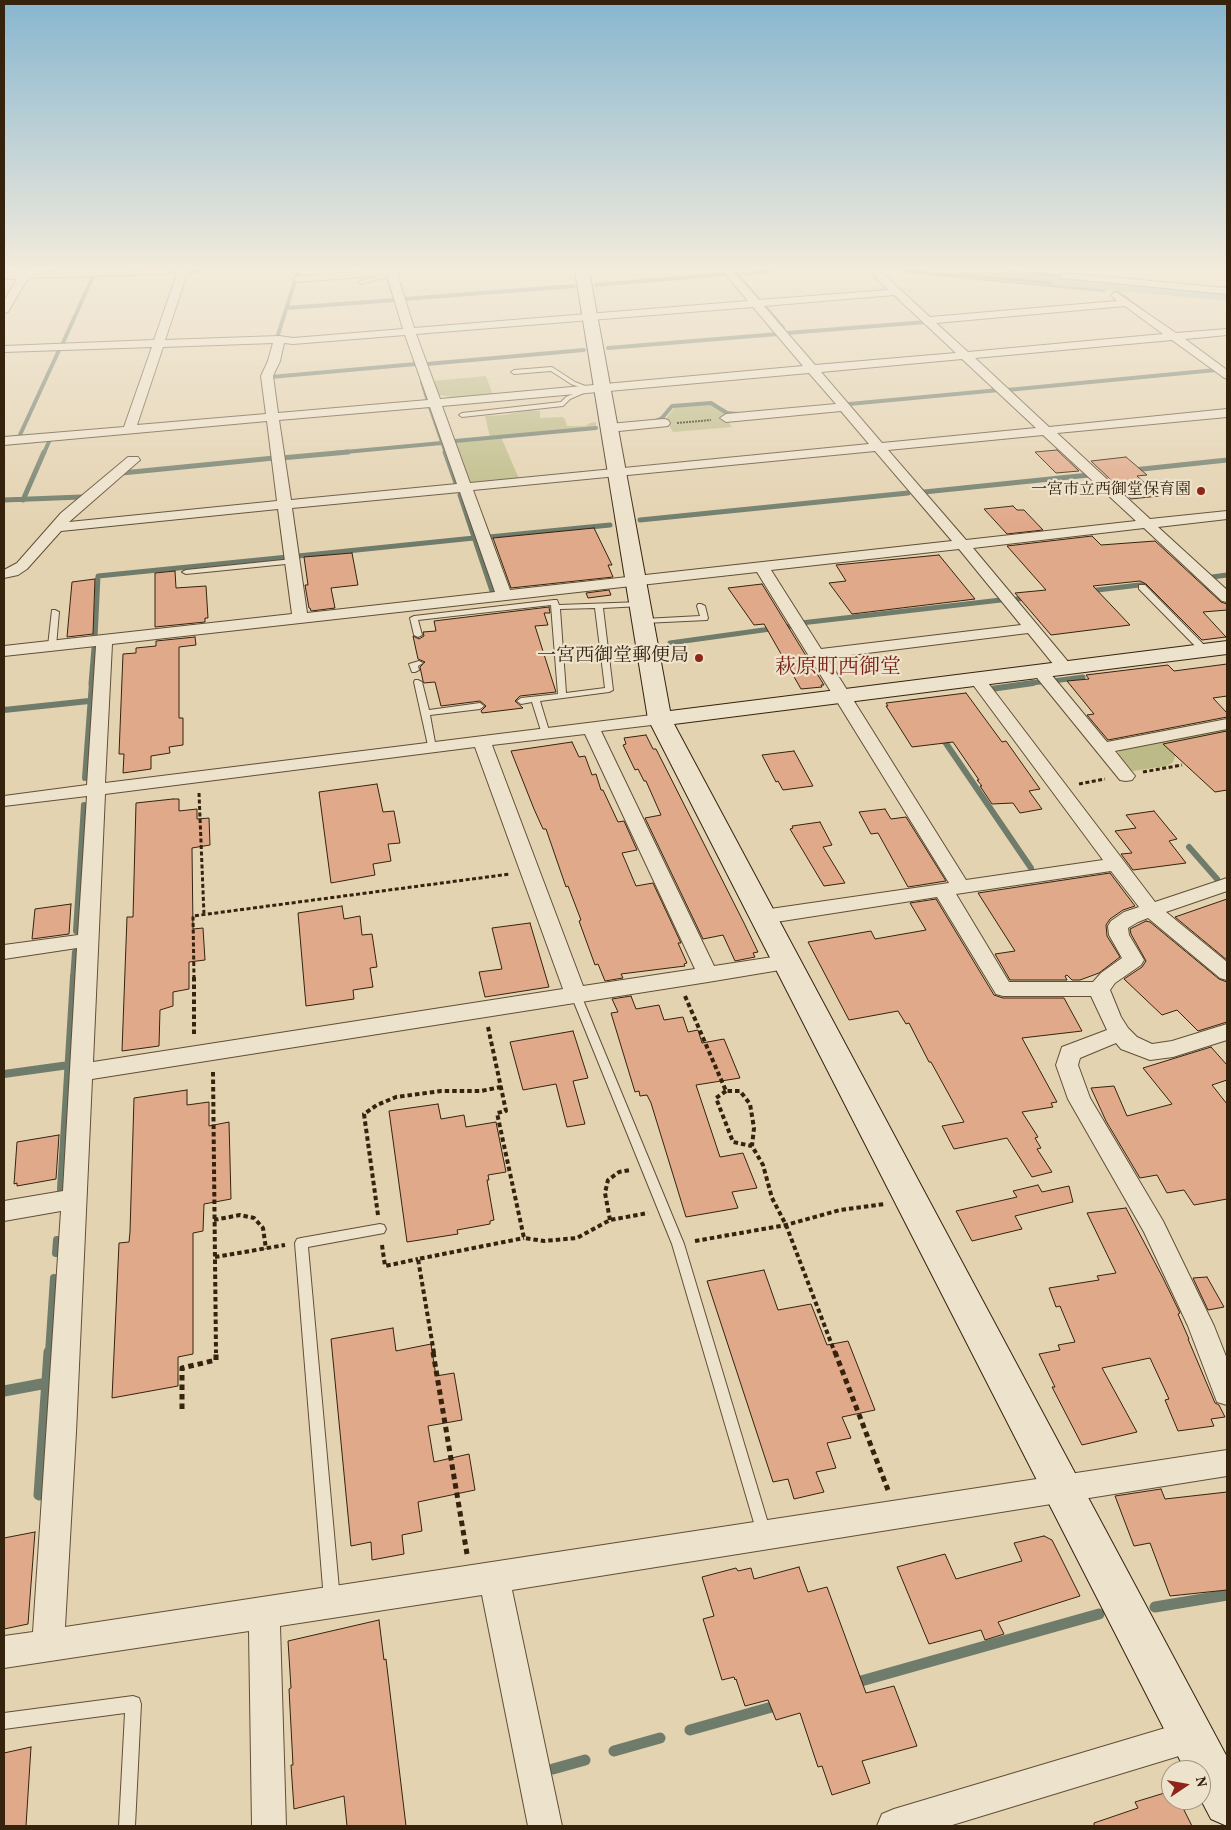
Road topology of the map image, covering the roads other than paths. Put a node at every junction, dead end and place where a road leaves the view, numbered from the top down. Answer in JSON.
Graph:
{"nodes":[{"id":1,"x":154,"y":356,"type":"edge"},
{"id":2,"x":275,"y":356,"type":"edge"},
{"id":3,"x":419,"y":356,"type":"edge"},
{"id":4,"x":593,"y":356,"type":"edge"},
{"id":5,"x":801,"y":356,"type":"edge"},
{"id":6,"x":951,"y":356,"type":"edge"},
{"id":7,"x":968,"y":356,"type":"edge"},
{"id":8,"x":1201,"y":356,"type":"edge"},
{"id":9,"x":812,"y":369,"type":"junction"},
{"id":10,"x":514,"y":372,"type":"dead end"},
{"id":11,"x":1227,"y":375,"type":"edge"},
{"id":12,"x":596,"y":388,"type":"junction"},
{"id":13,"x":436,"y":403,"type":"junction"},
{"id":14,"x":844,"y":407,"type":"junction"},
{"id":15,"x":1227,"y":413,"type":"edge"},
{"id":16,"x":462,"y":415,"type":"dead end"},
{"id":17,"x":274,"y":418,"type":"junction"},
{"id":18,"x":726,"y":418,"type":"road end"},
{"id":19,"x":664,"y":423,"type":"road end"},
{"id":20,"x":130,"y":428,"type":"junction"},
{"id":21,"x":609,"y":428,"type":"junction"},
{"id":22,"x":1049,"y":431,"type":"junction"},
{"id":23,"x":4,"y":440,"type":"edge"},
{"id":24,"x":880,"y":447,"type":"junction"},
{"id":25,"x":133,"y":460,"type":"dead end"},
{"id":26,"x":617,"y":474,"type":"junction"},
{"id":27,"x":465,"y":488,"type":"junction"},
{"id":28,"x":284,"y":506,"type":"junction"},
{"id":29,"x":1227,"y":515,"type":"edge"},
{"id":30,"x":1148,"y":525,"type":"junction"},
{"id":31,"x":56,"y":527,"type":"junction"},
{"id":32,"x":962,"y":544,"type":"junction"},
{"id":33,"x":293,"y":561,"type":"junction"},
{"id":34,"x":762,"y":567,"type":"junction"},
{"id":35,"x":186,"y":572,"type":"dead end"},
{"id":36,"x":4,"y":574,"type":"edge"},
{"id":37,"x":1142,"y":587,"type":"dead end"},
{"id":38,"x":504,"y":595,"type":"junction"},
{"id":39,"x":1227,"y":598,"type":"edge"},
{"id":40,"x":641,"y":602,"type":"junction"},
{"id":41,"x":599,"y":606,"type":"junction"},
{"id":42,"x":701,"y":606,"type":"dead end"},
{"id":43,"x":556,"y":607,"type":"junction"},
{"id":44,"x":55,"y":612,"type":"dead end"},
{"id":45,"x":300,"y":618,"type":"junction"},
{"id":46,"x":1032,"y":628,"type":"junction"},
{"id":47,"x":418,"y":635,"type":"dead end"},
{"id":48,"x":104,"y":640,"type":"junction"},
{"id":49,"x":52,"y":646,"type":"junction"},
{"id":50,"x":1227,"y":647,"type":"edge"},
{"id":51,"x":1204,"y":650,"type":"junction"},
{"id":52,"x":4,"y":652,"type":"edge"},
{"id":53,"x":815,"y":655,"type":"junction"},
{"id":54,"x":1064,"y":667,"type":"junction"},
{"id":55,"x":1039,"y":670,"type":"junction"},
{"id":56,"x":976,"y":678,"type":"junction"},
{"id":57,"x":418,"y":682,"type":"dead end"},
{"id":58,"x":841,"y":695,"type":"junction"},
{"id":59,"x":562,"y":696,"type":"junction"},
{"id":60,"x":536,"y":700,"type":"junction"},
{"id":61,"x":521,"y":702,"type":"dead end"},
{"id":62,"x":480,"y":706,"type":"dead end"},
{"id":63,"x":424,"y":714,"type":"junction"},
{"id":64,"x":660,"y":719,"type":"junction"},
{"id":65,"x":1227,"y":724,"type":"edge"},
{"id":66,"x":590,"y":728,"type":"junction"},
{"id":67,"x":546,"y":734,"type":"junction"},
{"id":68,"x":482,"y":742,"type":"junction"},
{"id":69,"x":432,"y":748,"type":"junction"},
{"id":70,"x":1103,"y":748,"type":"junction"},
{"id":71,"x":1126,"y":776,"type":"dead end"},
{"id":72,"x":96,"y":790,"type":"junction"},
{"id":73,"x":4,"y":801,"type":"edge"},
{"id":74,"x":1116,"y":864,"type":"junction"},
{"id":75,"x":1227,"y":884,"type":"edge"},
{"id":76,"x":952,"y":888,"type":"junction"},
{"id":77,"x":1152,"y":911,"type":"junction"},
{"id":78,"x":763,"y":917,"type":"junction"},
{"id":79,"x":88,"y":940,"type":"junction"},
{"id":80,"x":4,"y":952,"type":"edge"},
{"id":81,"x":786,"y":962,"type":"junction"},
{"id":82,"x":1227,"y":973,"type":"edge"},
{"id":83,"x":708,"y":974,"type":"junction"},
{"id":84,"x":1099,"y":989,"type":"junction"},
{"id":85,"x":576,"y":995,"type":"junction"},
{"id":86,"x":1227,"y":1032,"type":"edge"},
{"id":87,"x":1120,"y":1034,"type":"junction"},
{"id":88,"x":82,"y":1072,"type":"junction"},
{"id":89,"x":75,"y":1199,"type":"junction"},
{"id":90,"x":4,"y":1211,"type":"edge"},
{"id":91,"x":380,"y":1229,"type":"road end"},
{"id":92,"x":1227,"y":1392,"type":"edge"},
{"id":93,"x":1227,"y":1463,"type":"edge"},
{"id":94,"x":1065,"y":1490,"type":"junction"},
{"id":95,"x":765,"y":1536,"type":"junction"},
{"id":96,"x":483,"y":1580,"type":"junction"},
{"id":97,"x":332,"y":1604,"type":"junction"},
{"id":98,"x":264,"y":1614,"type":"junction"},
{"id":99,"x":48,"y":1646,"type":"junction"},
{"id":100,"x":4,"y":1652,"type":"edge"},
{"id":101,"x":4,"y":1721,"type":"edge"},
{"id":102,"x":1192,"y":1736,"type":"junction"},
{"id":103,"x":1227,"y":1803,"type":"edge"},
{"id":104,"x":127,"y":1826,"type":"edge"},
{"id":105,"x":269,"y":1826,"type":"edge"},
{"id":106,"x":546,"y":1826,"type":"edge"},
{"id":107,"x":894,"y":1826,"type":"edge"}],
"edges":[{"from":1,"to":20,"type":"street"},
{"from":2,"to":17,"type":"street"},
{"from":3,"to":13,"type":"street"},
{"from":4,"to":12,"type":"street"},
{"from":5,"to":9,"type":"street"},
{"from":6,"to":9,"type":"street"},
{"from":7,"to":22,"type":"street"},
{"from":8,"to":11,"type":"street"},
{"from":9,"to":12,"type":"street"},
{"from":9,"to":14,"type":"street"},
{"from":10,"to":12,"type":"lane"},
{"from":12,"to":13,"type":"street"},
{"from":12,"to":16,"type":"lane"},
{"from":12,"to":21,"type":"street"},
{"from":13,"to":17,"type":"street"},
{"from":13,"to":27,"type":"street"},
{"from":14,"to":18,"type":"street"},
{"from":14,"to":24,"type":"street"},
{"from":15,"to":22,"type":"street"},
{"from":17,"to":20,"type":"street"},
{"from":17,"to":28,"type":"street"},
{"from":19,"to":21,"type":"street"},
{"from":20,"to":23,"type":"street"},
{"from":21,"to":26,"type":"street"},
{"from":22,"to":24,"type":"street"},
{"from":22,"to":30,"type":"street"},
{"from":24,"to":26,"type":"street"},
{"from":24,"to":32,"type":"street"},
{"from":25,"to":31,"type":"street"},
{"from":26,"to":27,"type":"street"},
{"from":26,"to":40,"type":"street"},
{"from":27,"to":28,"type":"street"},
{"from":27,"to":38,"type":"street"},
{"from":28,"to":31,"type":"street"},
{"from":28,"to":33,"type":"street"},
{"from":29,"to":30,"type":"street"},
{"from":30,"to":32,"type":"street"},
{"from":30,"to":39,"type":"street"},
{"from":31,"to":36,"type":"street"},
{"from":32,"to":34,"type":"street"},
{"from":32,"to":46,"type":"street"},
{"from":33,"to":35,"type":"lane"},
{"from":33,"to":45,"type":"street"},
{"from":34,"to":40,"type":"street"},
{"from":34,"to":53,"type":"street"},
{"from":37,"to":51,"type":"lane"},
{"from":38,"to":40,"type":"street"},
{"from":38,"to":45,"type":"street"},
{"from":40,"to":41,"type":"lane"},
{"from":40,"to":42,"type":"lane"},
{"from":40,"to":64,"type":"street"},
{"from":41,"to":43,"type":"lane"},
{"from":41,"to":59,"type":"lane"},
{"from":43,"to":47,"type":"lane"},
{"from":43,"to":59,"type":"lane"},
{"from":44,"to":49,"type":"lane"},
{"from":45,"to":48,"type":"street"},
{"from":46,"to":53,"type":"street"},
{"from":46,"to":54,"type":"street"},
{"from":48,"to":49,"type":"street"},
{"from":48,"to":72,"type":"street"},
{"from":49,"to":52,"type":"street"},
{"from":50,"to":51,"type":"street"},
{"from":51,"to":54,"type":"street"},
{"from":53,"to":58,"type":"street"},
{"from":54,"to":55,"type":"street"},
{"from":55,"to":56,"type":"street"},
{"from":55,"to":70,"type":"street"},
{"from":56,"to":58,"type":"street"},
{"from":56,"to":74,"type":"street"},
{"from":57,"to":63,"type":"lane"},
{"from":58,"to":64,"type":"street"},
{"from":58,"to":76,"type":"street"},
{"from":59,"to":60,"type":"lane"},
{"from":60,"to":61,"type":"lane"},
{"from":60,"to":67,"type":"lane"},
{"from":62,"to":63,"type":"lane"},
{"from":63,"to":69,"type":"lane"},
{"from":64,"to":66,"type":"street"},
{"from":64,"to":78,"type":"street"},
{"from":65,"to":70,"type":"street"},
{"from":66,"to":67,"type":"street"},
{"from":66,"to":83,"type":"street"},
{"from":67,"to":68,"type":"street"},
{"from":68,"to":69,"type":"street"},
{"from":68,"to":85,"type":"street"},
{"from":69,"to":72,"type":"street"},
{"from":70,"to":71,"type":"street"},
{"from":72,"to":73,"type":"street"},
{"from":72,"to":79,"type":"street"},
{"from":74,"to":76,"type":"street"},
{"from":74,"to":77,"type":"street"},
{"from":75,"to":77,"type":"street"},
{"from":76,"to":78,"type":"street"},
{"from":76,"to":84,"type":"street"},
{"from":77,"to":82,"type":"street"},
{"from":77,"to":84,"type":"street"},
{"from":78,"to":81,"type":"street"},
{"from":79,"to":80,"type":"street"},
{"from":79,"to":88,"type":"street"},
{"from":81,"to":83,"type":"street"},
{"from":81,"to":94,"type":"street"},
{"from":83,"to":85,"type":"street"},
{"from":84,"to":87,"type":"street"},
{"from":85,"to":88,"type":"street"},
{"from":85,"to":95,"type":"lane"},
{"from":86,"to":87,"type":"street"},
{"from":87,"to":92,"type":"street"},
{"from":88,"to":89,"type":"street"},
{"from":89,"to":90,"type":"street"},
{"from":89,"to":99,"type":"street"},
{"from":91,"to":97,"type":"lane"},
{"from":93,"to":94,"type":"street"},
{"from":94,"to":95,"type":"street"},
{"from":94,"to":102,"type":"street"},
{"from":95,"to":96,"type":"street"},
{"from":96,"to":97,"type":"street"},
{"from":96,"to":106,"type":"street"},
{"from":97,"to":98,"type":"street"},
{"from":98,"to":99,"type":"street"},
{"from":98,"to":105,"type":"street"},
{"from":99,"to":100,"type":"street"},
{"from":101,"to":104,"type":"lane"},
{"from":102,"to":103,"type":"street"},
{"from":102,"to":107,"type":"street"}]}
